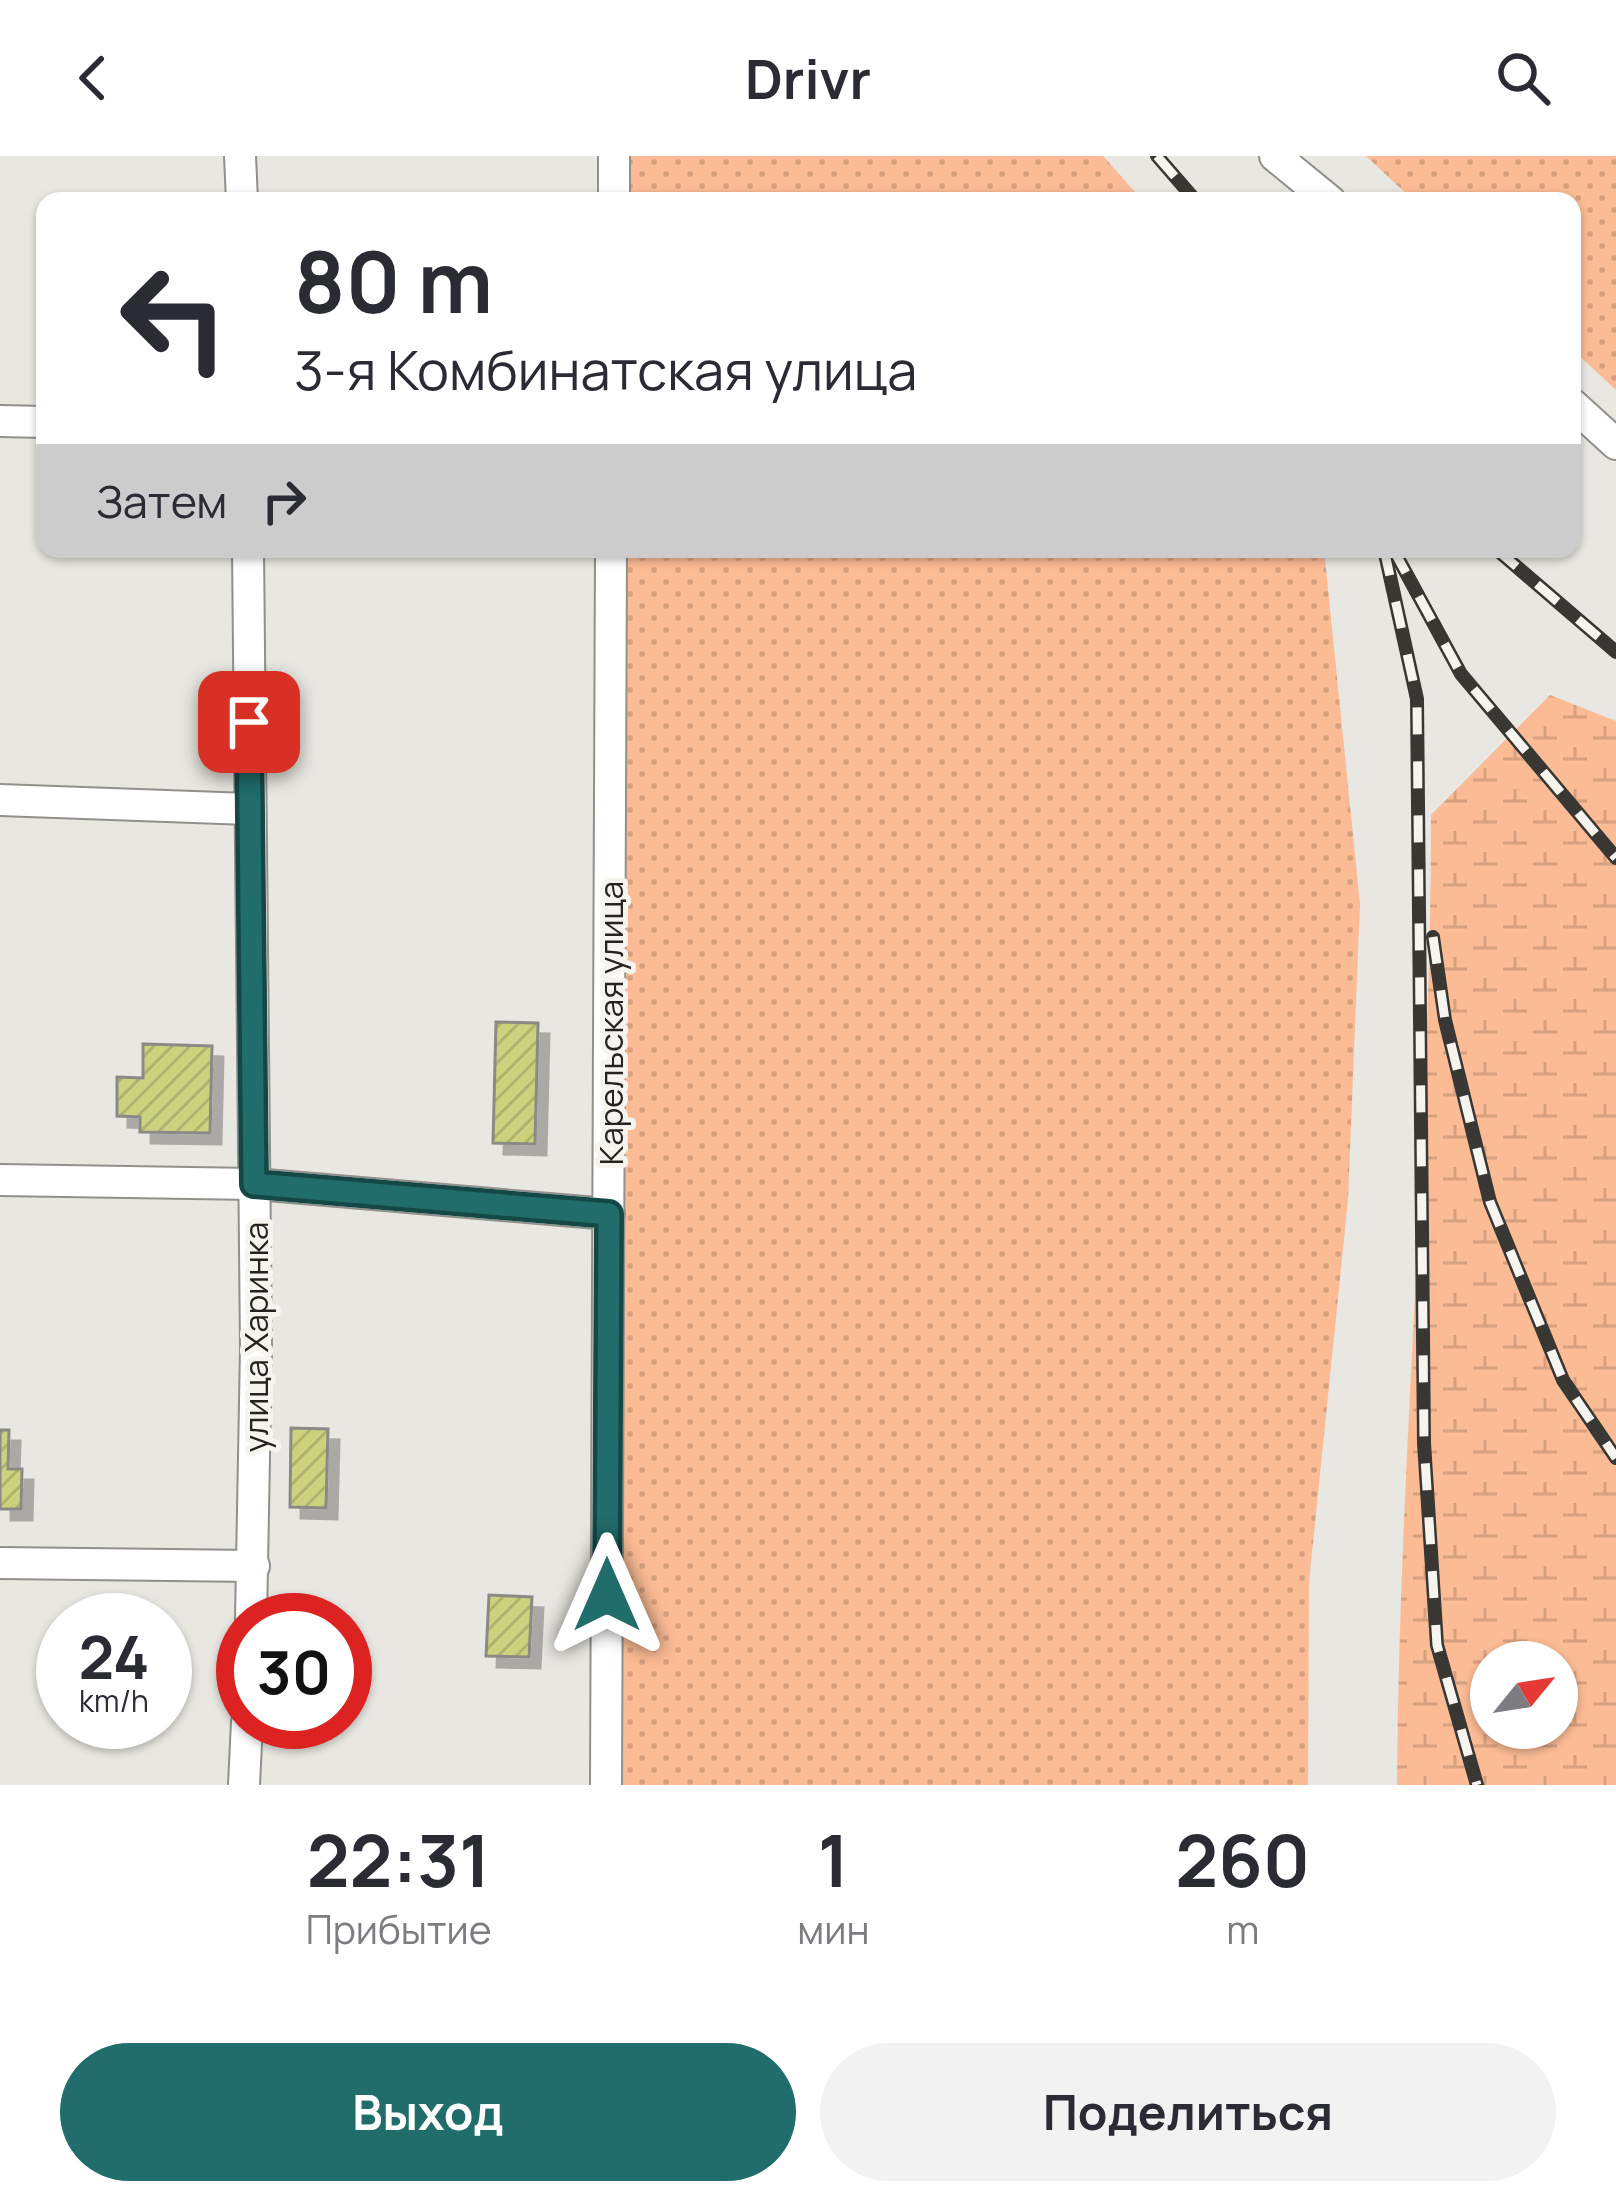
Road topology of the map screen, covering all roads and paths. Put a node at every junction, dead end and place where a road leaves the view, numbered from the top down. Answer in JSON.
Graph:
{"nodes":[{"id":1,"x":240,"y":156,"type":"edge"},
{"id":2,"x":614,"y":156,"type":"edge"},
{"id":3,"x":1275,"y":156,"type":"edge"},
{"id":4,"x":242,"y":192,"type":"edge"},
{"id":5,"x":614,"y":192,"type":"edge"},
{"id":6,"x":1319,"y":192,"type":"edge"},
{"id":7,"x":1581,"y":412,"type":"edge"},
{"id":8,"x":0,"y":421,"type":"edge"},
{"id":9,"x":36,"y":422,"type":"edge"},
{"id":10,"x":1616,"y":444,"type":"edge"},
{"id":11,"x":248,"y":558,"type":"edge"},
{"id":12,"x":611,"y":558,"type":"edge"},
{"id":13,"x":0,"y":800,"type":"edge"},
{"id":14,"x":249,"y":809,"type":"junction"},
{"id":15,"x":0,"y":1180,"type":"edge"},
{"id":16,"x":254,"y":1184,"type":"junction"},
{"id":17,"x":609,"y":1214,"type":"junction"},
{"id":18,"x":0,"y":1563,"type":"edge"},
{"id":19,"x":254,"y":1566,"type":"junction"},
{"id":20,"x":252,"y":1593,"type":"edge"},
{"id":21,"x":246,"y":1749,"type":"edge"},
{"id":22,"x":244,"y":1785,"type":"edge"},
{"id":23,"x":606,"y":1785,"type":"edge"}],
"edges":[{"from":1,"to":4,"type":"street"},
{"from":2,"to":5,"type":"street"},
{"from":3,"to":6,"type":"street"},
{"from":7,"to":10,"type":"street"},
{"from":8,"to":9,"type":"street"},
{"from":11,"to":14,"type":"street","name":"улица Харинка"},
{"from":12,"to":17,"type":"street","name":"Карельская улица"},
{"from":13,"to":14,"type":"street"},
{"from":14,"to":16,"type":"street","name":"улица Харинка"},
{"from":15,"to":16,"type":"street"},
{"from":16,"to":17,"type":"street"},
{"from":16,"to":19,"type":"street","name":"улица Харинка"},
{"from":17,"to":23,"type":"street","name":"Карельская улица"},
{"from":18,"to":19,"type":"street"},
{"from":19,"to":20,"type":"street","name":"улица Харинка"},
{"from":21,"to":22,"type":"street"}]}
